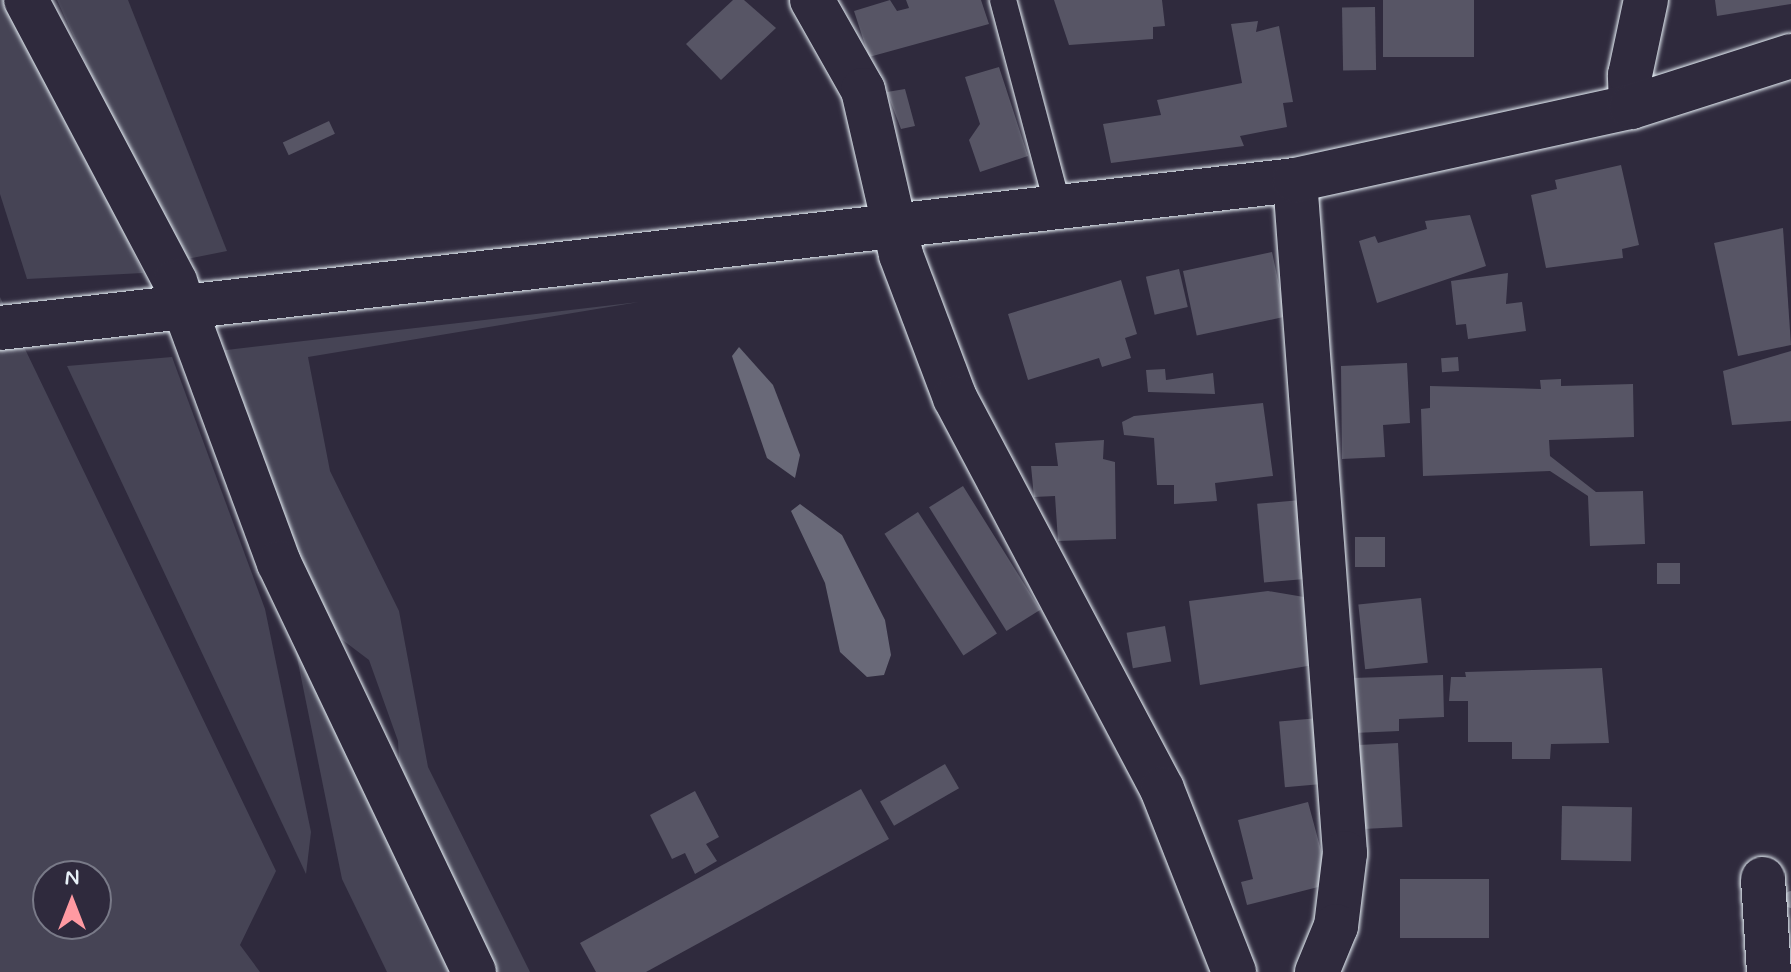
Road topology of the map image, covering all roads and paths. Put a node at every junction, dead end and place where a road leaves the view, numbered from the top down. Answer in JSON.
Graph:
{"nodes":[{"id":1,"x":26,"y":0,"type":"edge"},
{"id":2,"x":812,"y":0,"type":"edge"},
{"id":3,"x":1003,"y":0,"type":"edge"},
{"id":4,"x":1646,"y":0,"type":"edge"},
{"id":5,"x":1791,"y":56,"type":"edge"},
{"id":6,"x":1631,"y":107,"type":"junction"},
{"id":7,"x":1295,"y":180,"type":"junction"},
{"id":8,"x":1059,"y":210,"type":"junction"},
{"id":9,"x":895,"y":226,"type":"junction"},
{"id":10,"x":162,"y":310,"type":"junction"},
{"id":11,"x":0,"y":328,"type":"edge"},
{"id":12,"x":1763,"y":879,"type":"dead end"},
{"id":13,"x":474,"y":972,"type":"edge"},
{"id":14,"x":1234,"y":972,"type":"edge"},
{"id":15,"x":1317,"y":972,"type":"edge"},
{"id":16,"x":1769,"y":972,"type":"edge"}],
"edges":[{"from":1,"to":10,"type":"street"},
{"from":2,"to":9,"type":"street"},
{"from":3,"to":8,"type":"lane"},
{"from":4,"to":6,"type":"street"},
{"from":5,"to":6,"type":"street"},
{"from":6,"to":7,"type":"street"},
{"from":7,"to":8,"type":"street"},
{"from":7,"to":15,"type":"street"},
{"from":8,"to":9,"type":"street"},
{"from":9,"to":10,"type":"street"},
{"from":9,"to":14,"type":"street"},
{"from":10,"to":11,"type":"street"},
{"from":10,"to":13,"type":"street"},
{"from":12,"to":16,"type":"street"}]}
